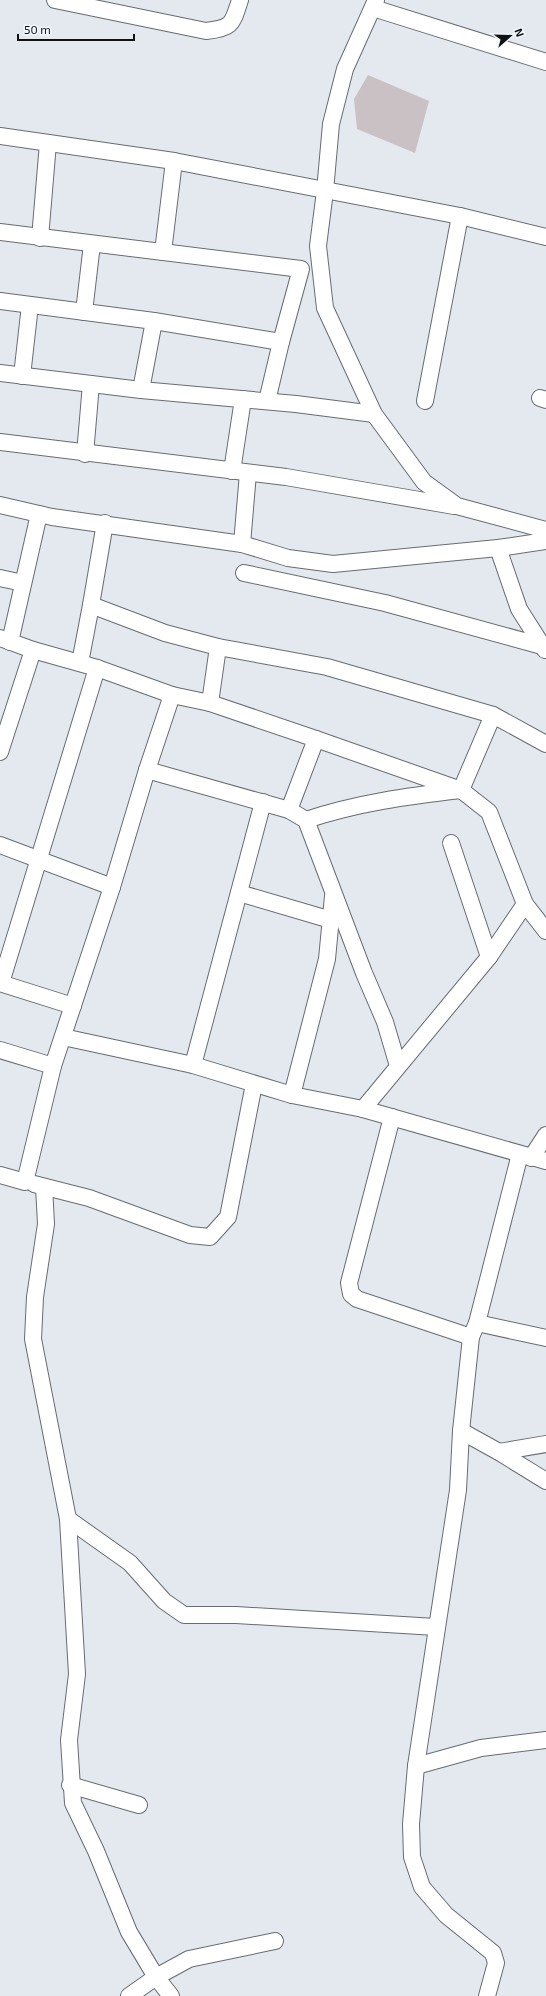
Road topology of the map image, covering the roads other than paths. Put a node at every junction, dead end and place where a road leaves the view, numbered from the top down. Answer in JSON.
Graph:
{"nodes":[{"id":1,"x":56,"y":0,"type":"edge"},
{"id":2,"x":240,"y":0,"type":"edge"},
{"id":3,"x":375,"y":4,"type":"edge"},
{"id":4,"x":546,"y":62,"type":"edge"},
{"id":5,"x":0,"y":136,"type":"edge"},
{"id":6,"x":48,"y":143,"type":"junction"},
{"id":7,"x":174,"y":161,"type":"junction"},
{"id":8,"x":326,"y":191,"type":"junction"},
{"id":9,"x":460,"y":216,"type":"junction"},
{"id":10,"x":0,"y":232,"type":"edge"},
{"id":11,"x":546,"y":237,"type":"edge"},
{"id":12,"x":40,"y":238,"type":"junction"},
{"id":13,"x":92,"y":244,"type":"junction"},
{"id":14,"x":318,"y":246,"type":"junction"},
{"id":15,"x":163,"y":252,"type":"junction"},
{"id":16,"x":301,"y":269,"type":"junction"},
{"id":17,"x":0,"y":301,"type":"edge"},
{"id":18,"x":30,"y":305,"type":"junction"},
{"id":19,"x":84,"y":312,"type":"junction"},
{"id":20,"x":154,"y":322,"type":"junction"},
{"id":21,"x":281,"y":342,"type":"junction"},
{"id":22,"x":0,"y":373,"type":"edge"},
{"id":23,"x":22,"y":376,"type":"junction"},
{"id":24,"x":91,"y":384,"type":"junction"},
{"id":25,"x":141,"y":390,"type":"junction"},
{"id":26,"x":243,"y":399,"type":"junction"},
{"id":27,"x":268,"y":401,"type":"junction"},
{"id":28,"x":425,"y":401,"type":"dead end"},
{"id":29,"x":374,"y":414,"type":"junction"},
{"id":30,"x":0,"y":444,"type":"edge"},
{"id":31,"x":85,"y":454,"type":"junction"},
{"id":32,"x":232,"y":471,"type":"junction"},
{"id":33,"x":248,"y":473,"type":"junction"},
{"id":34,"x":0,"y":505,"type":"edge"},
{"id":35,"x":457,"y":506,"type":"junction"},
{"id":36,"x":39,"y":514,"type":"junction"},
{"id":37,"x":104,"y":523,"type":"junction"},
{"id":38,"x":546,"y":530,"type":"edge"},
{"id":39,"x":546,"y":541,"type":"edge"},
{"id":40,"x":242,"y":544,"type":"junction"},
{"id":41,"x":498,"y":548,"type":"junction"},
{"id":42,"x":244,"y":573,"type":"dead end"},
{"id":43,"x":0,"y":578,"type":"edge"},
{"id":44,"x":23,"y":583,"type":"junction"},
{"id":45,"x":91,"y":605,"type":"junction"},
{"id":46,"x":5,"y":640,"type":"edge"},
{"id":47,"x":218,"y":647,"type":"junction"},
{"id":48,"x":544,"y":648,"type":"edge"},
{"id":49,"x":33,"y":650,"type":"junction"},
{"id":50,"x":80,"y":663,"type":"junction"},
{"id":51,"x":97,"y":668,"type":"junction"},
{"id":52,"x":172,"y":696,"type":"junction"},
{"id":53,"x":210,"y":703,"type":"junction"},
{"id":54,"x":5,"y":715,"type":"edge"},
{"id":55,"x":493,"y":715,"type":"junction"},
{"id":56,"x":316,"y":739,"type":"junction"},
{"id":57,"x":546,"y":744,"type":"edge"},
{"id":58,"x":0,"y":752,"type":"edge"},
{"id":59,"x":147,"y":770,"type":"junction"},
{"id":60,"x":461,"y":790,"type":"junction"},
{"id":61,"x":263,"y":802,"type":"junction"},
{"id":62,"x":289,"y":810,"type":"junction"},
{"id":63,"x":306,"y":820,"type":"junction"},
{"id":64,"x":451,"y":843,"type":"dead end"},
{"id":65,"x":0,"y":845,"type":"edge"},
{"id":66,"x":38,"y":860,"type":"junction"},
{"id":67,"x":112,"y":887,"type":"junction"},
{"id":68,"x":333,"y":888,"type":"junction"},
{"id":69,"x":239,"y":894,"type":"junction"},
{"id":70,"x":525,"y":904,"type":"junction"},
{"id":71,"x":331,"y":920,"type":"junction"},
{"id":72,"x":546,"y":931,"type":"edge"},
{"id":73,"x":489,"y":957,"type":"junction"},
{"id":74,"x":1,"y":983,"type":"edge"},
{"id":75,"x":73,"y":1006,"type":"junction"},
{"id":76,"x":63,"y":1037,"type":"junction"},
{"id":77,"x":0,"y":1050,"type":"edge"},
{"id":78,"x":193,"y":1065,"type":"junction"},
{"id":79,"x":53,"y":1066,"type":"junction"},
{"id":80,"x":398,"y":1066,"type":"junction"},
{"id":81,"x":254,"y":1084,"type":"junction"},
{"id":82,"x":292,"y":1095,"type":"junction"},
{"id":83,"x":363,"y":1109,"type":"junction"},
{"id":84,"x":392,"y":1117,"type":"junction"},
{"id":85,"x":546,"y":1135,"type":"edge"},
{"id":86,"x":532,"y":1158,"type":"edge"},
{"id":87,"x":0,"y":1175,"type":"edge"},
{"id":88,"x":25,"y":1182,"type":"junction"},
{"id":89,"x":44,"y":1186,"type":"junction"},
{"id":90,"x":474,"y":1330,"type":"junction"},
{"id":91,"x":546,"y":1338,"type":"edge"},
{"id":92,"x":460,"y":1431,"type":"junction"},
{"id":93,"x":546,"y":1444,"type":"edge"},
{"id":94,"x":499,"y":1452,"type":"junction"},
{"id":95,"x":546,"y":1481,"type":"edge"},
{"id":96,"x":68,"y":1519,"type":"junction"},
{"id":97,"x":436,"y":1627,"type":"junction"},
{"id":98,"x":546,"y":1740,"type":"edge"},
{"id":99,"x":416,"y":1766,"type":"junction"},
{"id":100,"x":70,"y":1785,"type":"junction"},
{"id":101,"x":139,"y":1805,"type":"dead end"},
{"id":102,"x":275,"y":1941,"type":"dead end"},
{"id":103,"x":156,"y":1977,"type":"junction"},
{"id":104,"x":129,"y":1996,"type":"edge"},
{"id":105,"x":171,"y":1996,"type":"edge"},
{"id":106,"x":487,"y":1996,"type":"edge"}],
"edges":[{"from":1,"to":2,"type":"street"},
{"from":3,"to":4,"type":"street"},
{"from":3,"to":8,"type":"street"},
{"from":5,"to":6,"type":"street"},
{"from":6,"to":7,"type":"street"},
{"from":6,"to":12,"type":"street"},
{"from":7,"to":8,"type":"street"},
{"from":7,"to":15,"type":"street"},
{"from":8,"to":9,"type":"street"},
{"from":8,"to":14,"type":"street"},
{"from":9,"to":11,"type":"street"},
{"from":9,"to":28,"type":"street"},
{"from":10,"to":12,"type":"street"},
{"from":12,"to":13,"type":"street"},
{"from":13,"to":15,"type":"street"},
{"from":13,"to":19,"type":"street"},
{"from":14,"to":16,"type":"street"},
{"from":14,"to":29,"type":"street"},
{"from":15,"to":16,"type":"street"},
{"from":16,"to":21,"type":"street"},
{"from":17,"to":18,"type":"street"},
{"from":18,"to":19,"type":"street"},
{"from":18,"to":23,"type":"street"},
{"from":19,"to":20,"type":"street"},
{"from":20,"to":21,"type":"street"},
{"from":20,"to":25,"type":"street"},
{"from":21,"to":27,"type":"street"},
{"from":22,"to":23,"type":"street"},
{"from":23,"to":24,"type":"street"},
{"from":24,"to":25,"type":"street"},
{"from":24,"to":31,"type":"street"},
{"from":25,"to":26,"type":"street"},
{"from":26,"to":27,"type":"street"},
{"from":26,"to":32,"type":"street"},
{"from":27,"to":29,"type":"street"},
{"from":29,"to":35,"type":"street"},
{"from":30,"to":31,"type":"street"},
{"from":31,"to":32,"type":"street"},
{"from":32,"to":33,"type":"street"},
{"from":33,"to":35,"type":"street"},
{"from":33,"to":40,"type":"street"},
{"from":34,"to":36,"type":"street"},
{"from":35,"to":38,"type":"street"},
{"from":36,"to":37,"type":"street"},
{"from":36,"to":44,"type":"street"},
{"from":37,"to":40,"type":"street"},
{"from":37,"to":45,"type":"street"},
{"from":39,"to":41,"type":"street"},
{"from":40,"to":41,"type":"street"},
{"from":41,"to":48,"type":"street"},
{"from":42,"to":48,"type":"street"},
{"from":43,"to":44,"type":"street"},
{"from":44,"to":46,"type":"street"},
{"from":45,"to":47,"type":"street"},
{"from":45,"to":50,"type":"street"},
{"from":46,"to":49,"type":"street"},
{"from":47,"to":53,"type":"street"},
{"from":47,"to":55,"type":"street"},
{"from":49,"to":50,"type":"street"},
{"from":49,"to":54,"type":"street"},
{"from":50,"to":51,"type":"street"},
{"from":51,"to":52,"type":"street"},
{"from":51,"to":66,"type":"street"},
{"from":52,"to":53,"type":"street"},
{"from":52,"to":59,"type":"street"},
{"from":53,"to":56,"type":"street"},
{"from":54,"to":58,"type":"street"},
{"from":55,"to":57,"type":"street"},
{"from":55,"to":60,"type":"street"},
{"from":56,"to":60,"type":"street"},
{"from":56,"to":62,"type":"street"},
{"from":59,"to":61,"type":"street"},
{"from":59,"to":67,"type":"street"},
{"from":60,"to":63,"type":"street"},
{"from":60,"to":70,"type":"street"},
{"from":61,"to":62,"type":"street"},
{"from":61,"to":69,"type":"street"},
{"from":62,"to":63,"type":"street"},
{"from":63,"to":68,"type":"street"},
{"from":64,"to":73,"type":"street"},
{"from":65,"to":66,"type":"street"},
{"from":66,"to":67,"type":"street"},
{"from":66,"to":74,"type":"street"},
{"from":67,"to":75,"type":"street"},
{"from":68,"to":71,"type":"street"},
{"from":68,"to":80,"type":"street"},
{"from":69,"to":71,"type":"street"},
{"from":69,"to":78,"type":"street"},
{"from":70,"to":72,"type":"street"},
{"from":70,"to":73,"type":"street"},
{"from":71,"to":82,"type":"street"},
{"from":73,"to":80,"type":"street"},
{"from":74,"to":75,"type":"street"},
{"from":75,"to":76,"type":"street"},
{"from":76,"to":78,"type":"street"},
{"from":76,"to":79,"type":"street"},
{"from":77,"to":79,"type":"street"},
{"from":78,"to":81,"type":"street"},
{"from":79,"to":88,"type":"street"},
{"from":80,"to":83,"type":"street"},
{"from":81,"to":82,"type":"street"},
{"from":81,"to":89,"type":"street"},
{"from":82,"to":83,"type":"street"},
{"from":83,"to":84,"type":"street"},
{"from":84,"to":86,"type":"street"},
{"from":84,"to":90,"type":"street"},
{"from":85,"to":86,"type":"street"},
{"from":86,"to":90,"type":"street"},
{"from":87,"to":88,"type":"street"},
{"from":88,"to":89,"type":"street"},
{"from":89,"to":96,"type":"street"},
{"from":90,"to":91,"type":"street"},
{"from":90,"to":92,"type":"street"},
{"from":92,"to":94,"type":"street"},
{"from":92,"to":97,"type":"street"},
{"from":93,"to":94,"type":"street"},
{"from":94,"to":95,"type":"street"},
{"from":96,"to":97,"type":"street"},
{"from":96,"to":100,"type":"street"},
{"from":97,"to":99,"type":"street"},
{"from":98,"to":99,"type":"street"},
{"from":99,"to":106,"type":"street"},
{"from":100,"to":101,"type":"street"},
{"from":100,"to":103,"type":"street"},
{"from":102,"to":103,"type":"street"},
{"from":103,"to":104,"type":"street"},
{"from":103,"to":105,"type":"street"}]}
